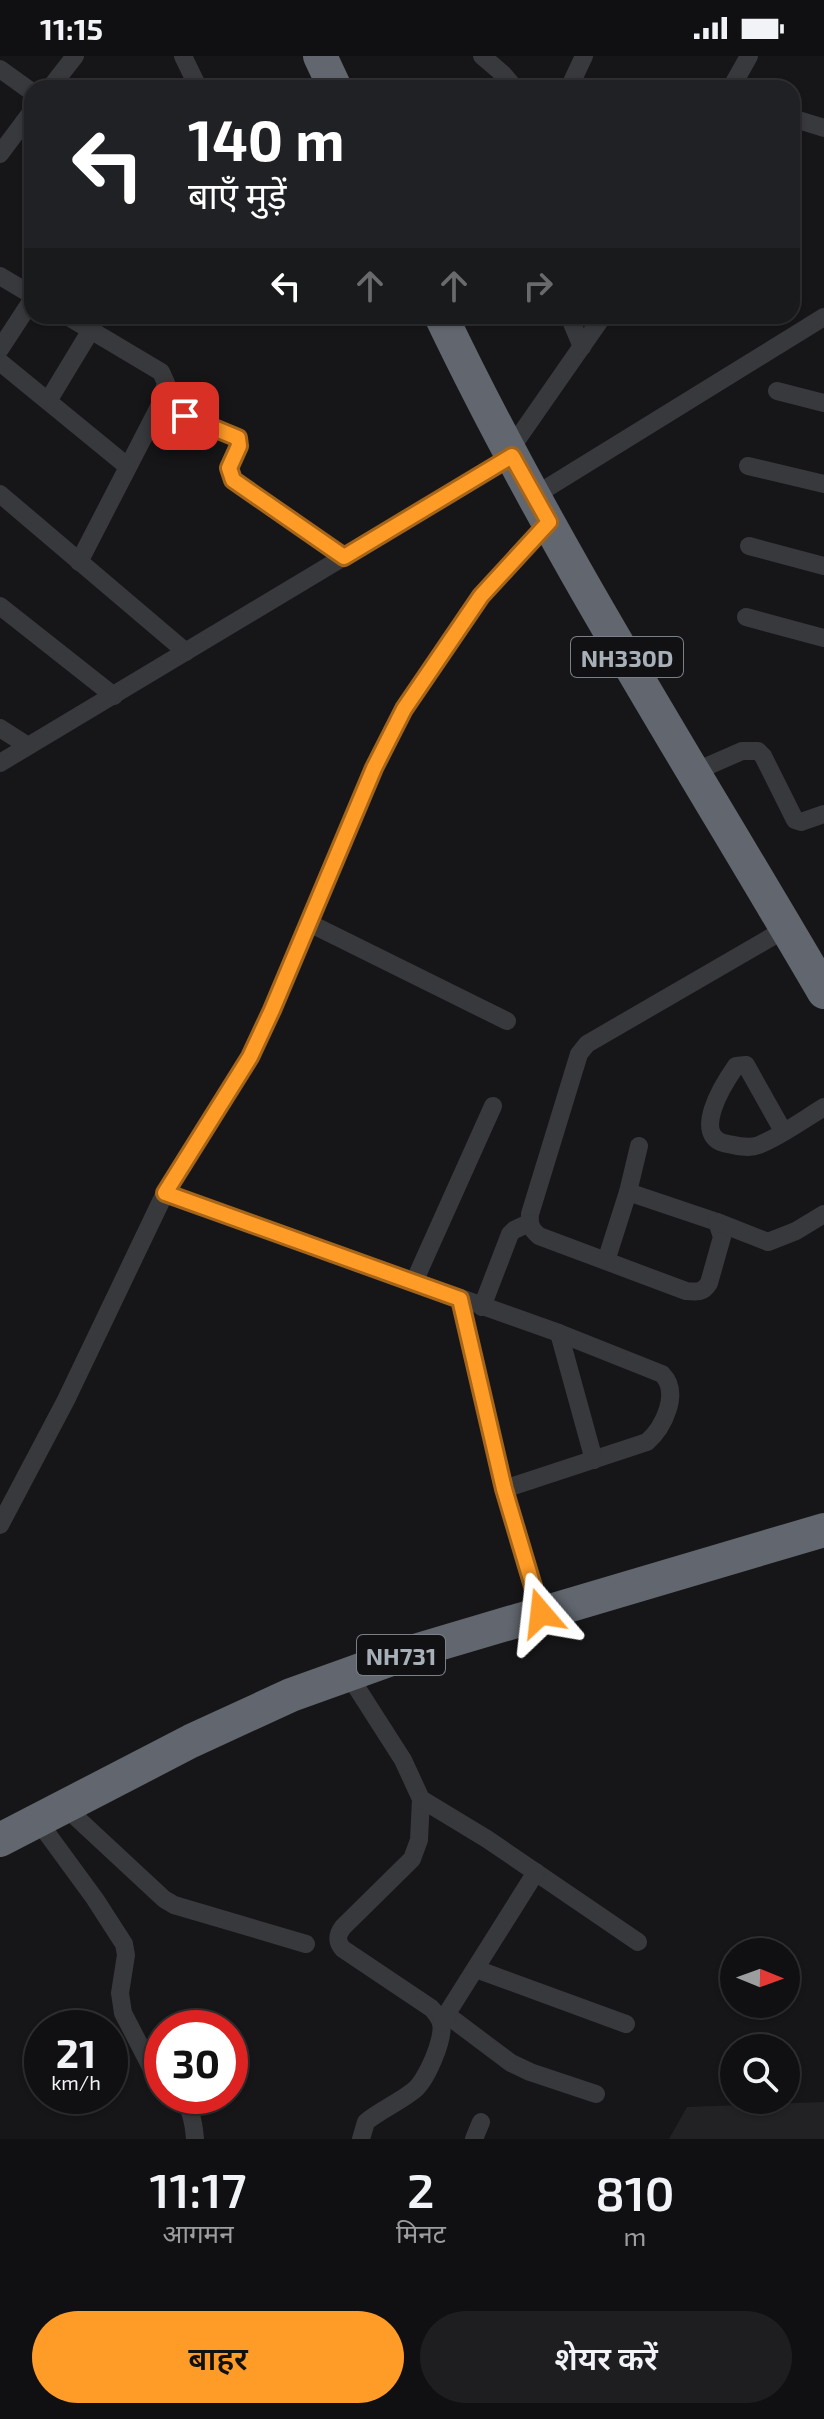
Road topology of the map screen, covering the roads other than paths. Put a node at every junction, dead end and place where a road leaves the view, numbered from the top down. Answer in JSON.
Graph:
{"nodes":[{"id":1,"x":75,"y":56,"type":"edge"},
{"id":2,"x":183,"y":56,"type":"edge"},
{"id":3,"x":320,"y":56,"type":"edge"},
{"id":4,"x":584,"y":56,"type":"edge"},
{"id":5,"x":749,"y":56,"type":"edge"},
{"id":6,"x":489,"y":58,"type":"edge"},
{"id":7,"x":0,"y":69,"type":"edge"},
{"id":8,"x":56,"y":80,"type":"edge"},
{"id":9,"x":195,"y":80,"type":"edge"},
{"id":10,"x":331,"y":80,"type":"edge"},
{"id":11,"x":508,"y":80,"type":"edge"},
{"id":12,"x":573,"y":80,"type":"edge"},
{"id":13,"x":736,"y":80,"type":"edge"},
{"id":14,"x":24,"y":86,"type":"edge"},
{"id":15,"x":800,"y":120,"type":"edge"},
{"id":16,"x":24,"y":125,"type":"edge"},
{"id":17,"x":824,"y":128,"type":"edge"},
{"id":18,"x":0,"y":154,"type":"edge"},
{"id":19,"x":0,"y":276,"type":"edge"},
{"id":20,"x":24,"y":292,"type":"edge"},
{"id":21,"x":24,"y":311,"type":"edge"},
{"id":22,"x":824,"y":317,"type":"edge"},
{"id":23,"x":81,"y":324,"type":"edge"},
{"id":24,"x":445,"y":324,"type":"edge"},
{"id":25,"x":572,"y":324,"type":"edge"},
{"id":26,"x":598,"y":324,"type":"edge"},
{"id":27,"x":91,"y":330,"type":"junction"},
{"id":28,"x":582,"y":347,"type":"junction"},
{"id":29,"x":0,"y":349,"type":"edge"},
{"id":30,"x":0,"y":362,"type":"edge"},
{"id":31,"x":777,"y":391,"type":"dead end"},
{"id":32,"x":48,"y":401,"type":"junction"},
{"id":33,"x":824,"y":403,"type":"edge"},
{"id":34,"x":159,"y":407,"type":"junction"},
{"id":35,"x":510,"y":454,"type":"junction"},
{"id":36,"x":127,"y":466,"type":"junction"},
{"id":37,"x":748,"y":466,"type":"dead end"},
{"id":38,"x":824,"y":484,"type":"edge"},
{"id":39,"x":0,"y":494,"type":"edge"},
{"id":40,"x":542,"y":509,"type":"junction"},
{"id":41,"x":749,"y":546,"type":"dead end"},
{"id":42,"x":344,"y":557,"type":"junction"},
{"id":43,"x":79,"y":562,"type":"junction"},
{"id":44,"x":824,"y":566,"type":"edge"},
{"id":45,"x":0,"y":606,"type":"edge"},
{"id":46,"x":746,"y":617,"type":"dead end"},
{"id":47,"x":824,"y":638,"type":"edge"},
{"id":48,"x":186,"y":652,"type":"junction"},
{"id":49,"x":114,"y":696,"type":"junction"},
{"id":50,"x":0,"y":728,"type":"edge"},
{"id":51,"x":28,"y":746,"type":"junction"},
{"id":52,"x":0,"y":763,"type":"edge"},
{"id":53,"x":694,"y":772,"type":"junction"},
{"id":54,"x":824,"y":814,"type":"edge"},
{"id":55,"x":309,"y":923,"type":"junction"},
{"id":56,"x":787,"y":928,"type":"junction"},
{"id":57,"x":824,"y":992,"type":"edge"},
{"id":58,"x":507,"y":1021,"type":"dead end"},
{"id":59,"x":493,"y":1106,"type":"dead end"},
{"id":60,"x":824,"y":1107,"type":"edge"},
{"id":61,"x":783,"y":1131,"type":"junction"},
{"id":62,"x":639,"y":1146,"type":"dead end"},
{"id":63,"x":628,"y":1192,"type":"junction"},
{"id":64,"x":165,"y":1193,"type":"junction"},
{"id":65,"x":824,"y":1214,"type":"edge"},
{"id":66,"x":717,"y":1222,"type":"junction"},
{"id":67,"x":529,"y":1223,"type":"junction"},
{"id":68,"x":606,"y":1261,"type":"junction"},
{"id":69,"x":414,"y":1282,"type":"junction"},
{"id":70,"x":460,"y":1299,"type":"junction"},
{"id":71,"x":482,"y":1307,"type":"junction"},
{"id":72,"x":559,"y":1333,"type":"junction"},
{"id":73,"x":594,"y":1460,"type":"junction"},
{"id":74,"x":504,"y":1489,"type":"junction"},
{"id":75,"x":0,"y":1525,"type":"edge"},
{"id":76,"x":824,"y":1530,"type":"edge"},
{"id":77,"x":541,"y":1613,"type":"junction"},
{"id":78,"x":348,"y":1674,"type":"junction"},
{"id":79,"x":421,"y":1799,"type":"junction"},
{"id":80,"x":51,"y":1814,"type":"junction"},
{"id":81,"x":0,"y":1840,"type":"edge"},
{"id":82,"x":536,"y":1872,"type":"junction"},
{"id":83,"x":638,"y":1942,"type":"dead end"},
{"id":84,"x":306,"y":1944,"type":"dead end"},
{"id":85,"x":476,"y":1969,"type":"junction"},
{"id":86,"x":444,"y":2019,"type":"junction"},
{"id":87,"x":626,"y":2024,"type":"dead end"},
{"id":88,"x":144,"y":2054,"type":"edge"},
{"id":89,"x":596,"y":2094,"type":"dead end"},
{"id":90,"x":190,"y":2114,"type":"edge"},
{"id":91,"x":195,"y":2139,"type":"edge"},
{"id":92,"x":361,"y":2139,"type":"edge"}],
"edges":[{"from":1,"to":8,"type":"street"},
{"from":2,"to":9,"type":"street"},
{"from":3,"to":10,"type":"highway"},
{"from":4,"to":12,"type":"street"},
{"from":5,"to":13,"type":"street"},
{"from":6,"to":11,"type":"street"},
{"from":7,"to":14,"type":"street"},
{"from":15,"to":17,"type":"street"},
{"from":16,"to":18,"type":"street"},
{"from":19,"to":20,"type":"street"},
{"from":21,"to":29,"type":"street"},
{"from":22,"to":40,"type":"street"},
{"from":23,"to":27,"type":"street"},
{"from":24,"to":35,"type":"highway","number":"NH330D"},
{"from":25,"to":28,"type":"street"},
{"from":26,"to":28,"type":"street"},
{"from":27,"to":32,"type":"street"},
{"from":27,"to":34,"type":"street"},
{"from":28,"to":35,"type":"street"},
{"from":30,"to":32,"type":"street"},
{"from":31,"to":33,"type":"street"},
{"from":32,"to":36,"type":"street"},
{"from":34,"to":36,"type":"street"},
{"from":34,"to":42,"type":"street"},
{"from":35,"to":40,"type":"highway","number":"NH330D"},
{"from":35,"to":42,"type":"street"},
{"from":36,"to":43,"type":"street"},
{"from":37,"to":38,"type":"street"},
{"from":39,"to":43,"type":"street"},
{"from":40,"to":53,"type":"highway","number":"NH330D"},
{"from":40,"to":55,"type":"street"},
{"from":41,"to":44,"type":"street"},
{"from":42,"to":48,"type":"street"},
{"from":43,"to":48,"type":"street"},
{"from":45,"to":49,"type":"street"},
{"from":46,"to":47,"type":"street"},
{"from":48,"to":49,"type":"street"},
{"from":49,"to":51,"type":"street"},
{"from":50,"to":51,"type":"street"},
{"from":51,"to":52,"type":"street"},
{"from":53,"to":54,"type":"street"},
{"from":53,"to":56,"type":"highway","number":"NH330D"},
{"from":55,"to":58,"type":"street"},
{"from":55,"to":64,"type":"street"},
{"from":56,"to":57,"type":"highway","number":"NH330D"},
{"from":56,"to":67,"type":"street"},
{"from":59,"to":69,"type":"street"},
{"from":60,"to":61,"type":"street"},
{"from":61,"to":61,"type":"street"},
{"from":62,"to":63,"type":"street"},
{"from":63,"to":66,"type":"street"},
{"from":63,"to":68,"type":"street"},
{"from":64,"to":69,"type":"street"},
{"from":64,"to":75,"type":"street"},
{"from":65,"to":66,"type":"street"},
{"from":66,"to":68,"type":"street"},
{"from":67,"to":68,"type":"street"},
{"from":67,"to":71,"type":"street"},
{"from":69,"to":70,"type":"street"},
{"from":70,"to":71,"type":"street"},
{"from":70,"to":74,"type":"street"},
{"from":71,"to":72,"type":"street"},
{"from":72,"to":73,"type":"street"},
{"from":72,"to":73,"type":"street"},
{"from":73,"to":74,"type":"street"},
{"from":74,"to":77,"type":"street"},
{"from":76,"to":77,"type":"highway","number":"NH731"},
{"from":77,"to":78,"type":"highway","number":"NH731"},
{"from":78,"to":79,"type":"street"},
{"from":78,"to":80,"type":"highway","number":"NH731"},
{"from":79,"to":82,"type":"street"},
{"from":79,"to":86,"type":"street"},
{"from":80,"to":81,"type":"highway","number":"NH731"},
{"from":80,"to":84,"type":"street"},
{"from":80,"to":88,"type":"street"},
{"from":82,"to":83,"type":"street"},
{"from":82,"to":85,"type":"street"},
{"from":85,"to":86,"type":"street"},
{"from":85,"to":87,"type":"street"},
{"from":86,"to":89,"type":"street"},
{"from":86,"to":92,"type":"street"},
{"from":90,"to":91,"type":"street"}]}
